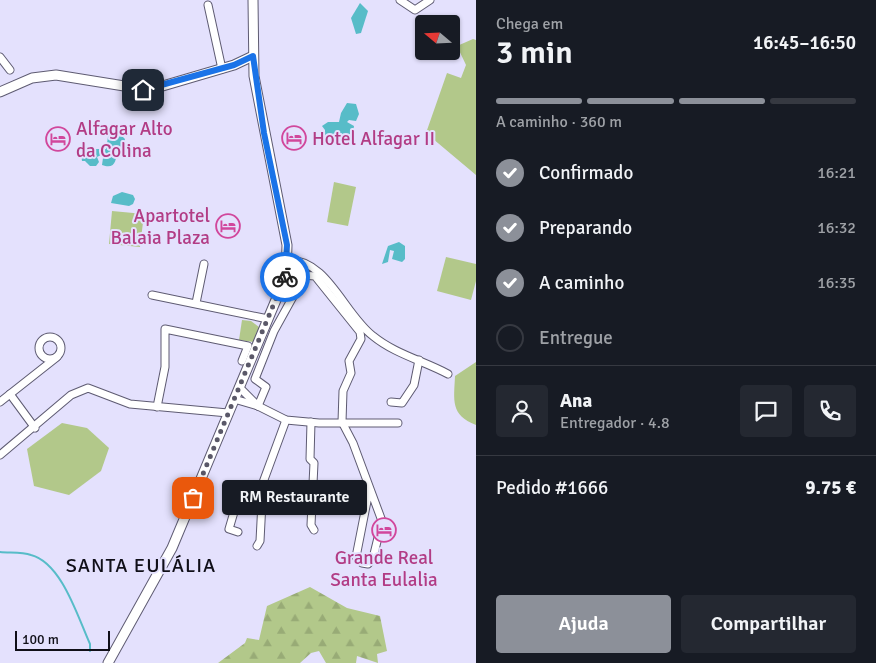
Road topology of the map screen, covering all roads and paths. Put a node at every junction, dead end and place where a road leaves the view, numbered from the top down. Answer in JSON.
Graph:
{"nodes":[{"id":1,"x":253,"y":0,"type":"edge"},
{"id":2,"x":400,"y":0,"type":"edge"},
{"id":3,"x":430,"y":0,"type":"edge"},
{"id":4,"x":208,"y":6,"type":"dead end"},
{"id":5,"x":253,"y":56,"type":"junction"},
{"id":6,"x":0,"y":57,"type":"edge"},
{"id":7,"x":234,"y":65,"type":"junction"},
{"id":8,"x":222,"y":69,"type":"junction"},
{"id":9,"x":10,"y":70,"type":"dead end"},
{"id":10,"x":254,"y":76,"type":"junction"},
{"id":11,"x":0,"y":92,"type":"edge"},
{"id":12,"x":288,"y":260,"type":"junction"},
{"id":13,"x":204,"y":264,"type":"dead end"},
{"id":14,"x":152,"y":295,"type":"dead end"},
{"id":15,"x":196,"y":303,"type":"junction"},
{"id":16,"x":268,"y":319,"type":"junction"},
{"id":17,"x":42,"y":356,"type":"junction"},
{"id":18,"x":57,"y":357,"type":"junction"},
{"id":19,"x":420,"y":360,"type":"junction"},
{"id":20,"x":242,"y":361,"type":"dead end"},
{"id":21,"x":40,"y":368,"type":"junction"},
{"id":22,"x":448,"y":374,"type":"dead end"},
{"id":23,"x":239,"y":387,"type":"junction"},
{"id":24,"x":10,"y":394,"type":"junction"},
{"id":25,"x":234,"y":399,"type":"junction"},
{"id":26,"x":0,"y":402,"type":"edge"},
{"id":27,"x":391,"y":402,"type":"dead end"},
{"id":28,"x":258,"y":406,"type":"junction"},
{"id":29,"x":156,"y":407,"type":"junction"},
{"id":30,"x":228,"y":413,"type":"junction"},
{"id":31,"x":286,"y":420,"type":"junction"},
{"id":32,"x":315,"y":422,"type":"junction"},
{"id":33,"x":342,"y":422,"type":"junction"},
{"id":34,"x":353,"y":422,"type":"junction"},
{"id":35,"x":398,"y":424,"type":"dead end"},
{"id":36,"x":35,"y":428,"type":"junction"},
{"id":37,"x":346,"y":430,"type":"junction"},
{"id":38,"x":0,"y":455,"type":"edge"},
{"id":39,"x":369,"y":491,"type":"junction"},
{"id":40,"x":258,"y":496,"type":"junction"},
{"id":41,"x":314,"y":530,"type":"dead end"},
{"id":42,"x":238,"y":532,"type":"dead end"},
{"id":43,"x":257,"y":546,"type":"dead end"},
{"id":44,"x":108,"y":663,"type":"edge"}],
"edges":[{"from":1,"to":5,"type":"street"},
{"from":2,"to":3,"type":"street"},
{"from":4,"to":8,"type":"street"},
{"from":5,"to":7,"type":"street"},
{"from":5,"to":10,"type":"street"},
{"from":6,"to":9,"type":"street"},
{"from":7,"to":8,"type":"street"},
{"from":7,"to":10,"type":"street"},
{"from":8,"to":11,"type":"street"},
{"from":10,"to":12,"type":"street"},
{"from":12,"to":16,"type":"street"},
{"from":12,"to":19,"type":"street"},
{"from":13,"to":15,"type":"street"},
{"from":14,"to":15,"type":"street"},
{"from":15,"to":16,"type":"street"},
{"from":16,"to":23,"type":"street"},
{"from":17,"to":18,"type":"street"},
{"from":17,"to":18,"type":"street"},
{"from":17,"to":21,"type":"street"},
{"from":18,"to":21,"type":"street"},
{"from":19,"to":22,"type":"street"},
{"from":19,"to":27,"type":"street"},
{"from":20,"to":29,"type":"street"},
{"from":21,"to":24,"type":"street"},
{"from":23,"to":25,"type":"street"},
{"from":23,"to":28,"type":"street"},
{"from":24,"to":26,"type":"street"},
{"from":24,"to":36,"type":"street"},
{"from":25,"to":28,"type":"street"},
{"from":25,"to":30,"type":"street"},
{"from":28,"to":31,"type":"street"},
{"from":28,"to":33,"type":"street"},
{"from":29,"to":30,"type":"street"},
{"from":29,"to":36,"type":"street"},
{"from":30,"to":44,"type":"street"},
{"from":31,"to":32,"type":"street"},
{"from":31,"to":40,"type":"street"},
{"from":32,"to":33,"type":"street"},
{"from":32,"to":37,"type":"street"},
{"from":32,"to":41,"type":"street"},
{"from":33,"to":34,"type":"street"},
{"from":33,"to":37,"type":"street"},
{"from":34,"to":35,"type":"street"},
{"from":34,"to":37,"type":"street"},
{"from":36,"to":38,"type":"street"},
{"from":37,"to":39,"type":"street"},
{"from":39,"to":39,"type":"street"},
{"from":40,"to":42,"type":"street"},
{"from":40,"to":43,"type":"street"}]}
